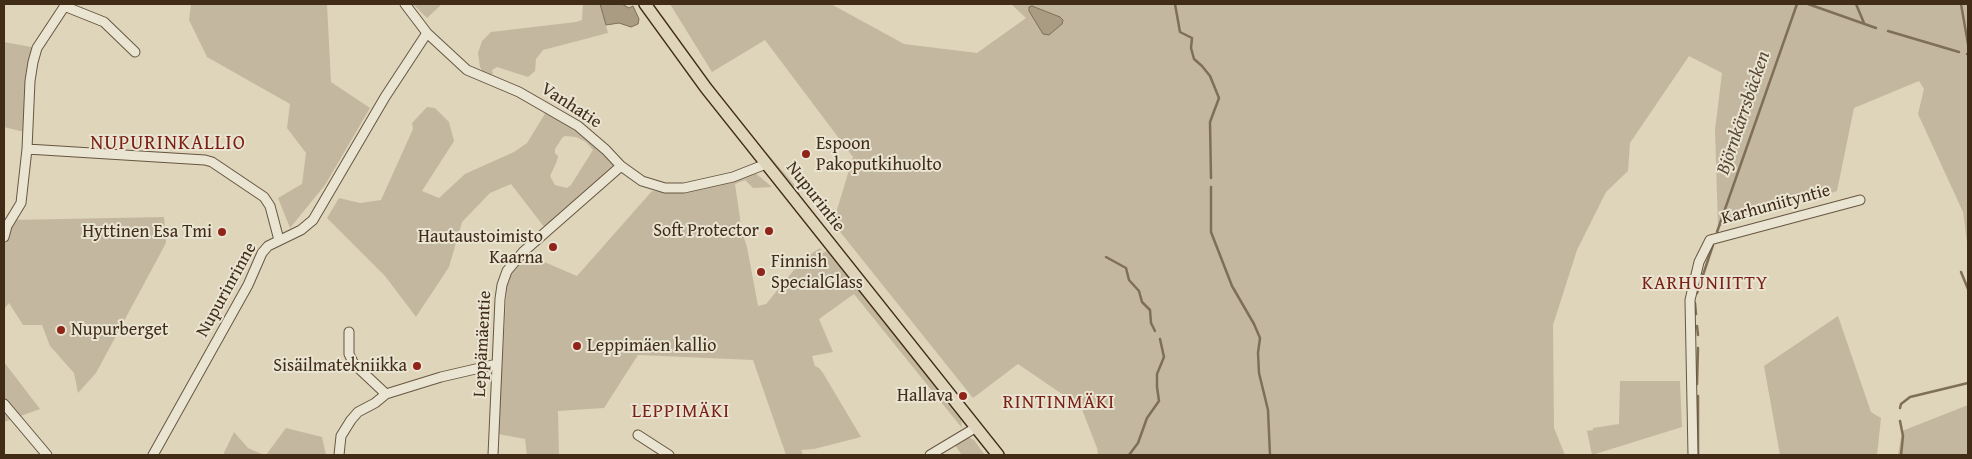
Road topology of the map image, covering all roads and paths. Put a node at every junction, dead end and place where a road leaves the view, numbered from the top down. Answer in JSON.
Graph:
{"nodes":[{"id":1,"x":405,"y":4,"type":"edge"},
{"id":2,"x":646,"y":4,"type":"edge"},
{"id":3,"x":65,"y":5,"type":"edge"},
{"id":4,"x":428,"y":32,"type":"junction"},
{"id":5,"x":135,"y":52,"type":"dead end"},
{"id":6,"x":27,"y":150,"type":"junction"},
{"id":7,"x":766,"y":164,"type":"junction"},
{"id":8,"x":621,"y":166,"type":"junction"},
{"id":9,"x":1860,"y":200,"type":"dead end"},
{"id":10,"x":4,"y":237,"type":"edge"},
{"id":11,"x":278,"y":240,"type":"junction"},
{"id":12,"x":349,"y":332,"type":"dead end"},
{"id":13,"x":497,"y":364,"type":"junction"},
{"id":14,"x":386,"y":394,"type":"junction"},
{"id":15,"x":4,"y":404,"type":"edge"},
{"id":16,"x":976,"y":428,"type":"junction"},
{"id":17,"x":638,"y":435,"type":"dead end"},
{"id":18,"x":47,"y":455,"type":"edge"},
{"id":19,"x":153,"y":455,"type":"edge"},
{"id":20,"x":339,"y":455,"type":"edge"},
{"id":21,"x":493,"y":455,"type":"edge"},
{"id":22,"x":669,"y":455,"type":"edge"},
{"id":23,"x":930,"y":455,"type":"edge"},
{"id":24,"x":998,"y":455,"type":"edge"},
{"id":25,"x":1693,"y":455,"type":"edge"}],
"edges":[{"from":1,"to":4,"type":"street","name":"Vanhatie"},
{"from":2,"to":7,"type":"main road","name":"Nupurintie"},
{"from":3,"to":5,"type":"street"},
{"from":3,"to":6,"type":"street"},
{"from":4,"to":8,"type":"street","name":"Vanhatie"},
{"from":4,"to":11,"type":"street","name":"Nupurinrinne"},
{"from":6,"to":10,"type":"street"},
{"from":6,"to":11,"type":"street"},
{"from":7,"to":8,"type":"street","name":"Vanhatie"},
{"from":7,"to":16,"type":"main road","name":"Nupurintie"},
{"from":8,"to":13,"type":"street","name":"Leppämäentie"},
{"from":9,"to":25,"type":"street","name":"Karhuniityntie"},
{"from":11,"to":19,"type":"street","name":"Nupurinrinne"},
{"from":12,"to":14,"type":"street"},
{"from":13,"to":14,"type":"street"},
{"from":13,"to":21,"type":"street","name":"Leppämäentie"},
{"from":14,"to":20,"type":"street"},
{"from":15,"to":18,"type":"street"},
{"from":16,"to":23,"type":"street"},
{"from":16,"to":24,"type":"main road","name":"Nupurintie"},
{"from":17,"to":22,"type":"street"}]}
